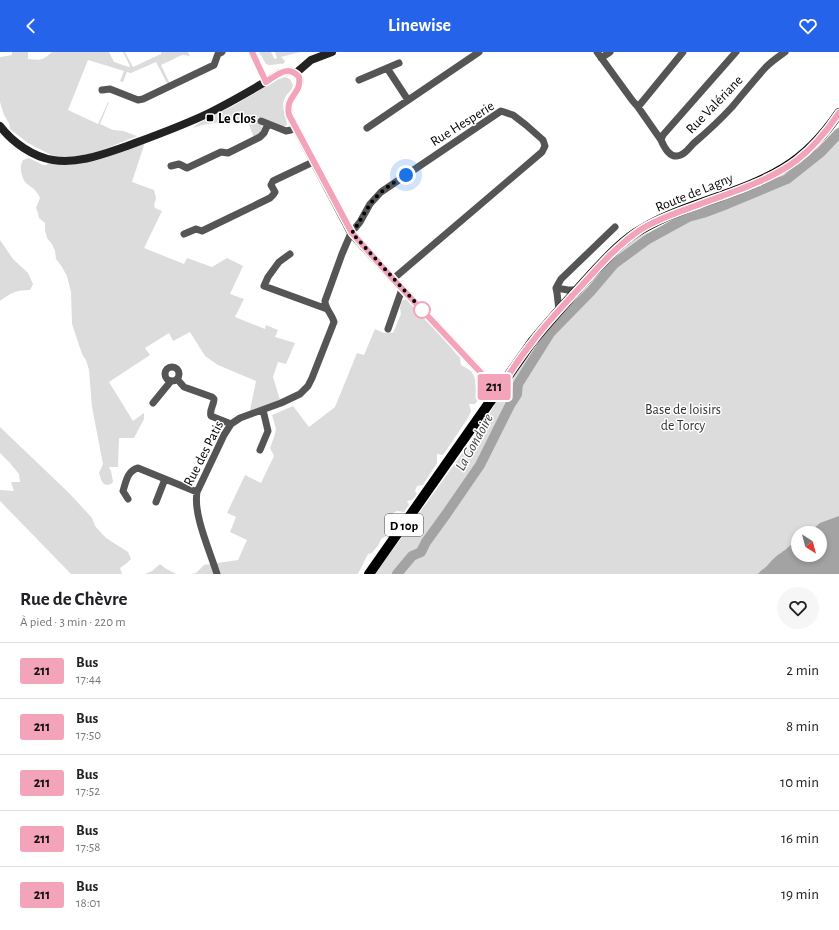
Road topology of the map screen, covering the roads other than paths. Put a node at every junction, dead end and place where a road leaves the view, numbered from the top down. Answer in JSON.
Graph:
{"nodes":[{"id":1,"x":222,"y":52,"type":"edge"},
{"id":2,"x":252,"y":52,"type":"edge"},
{"id":3,"x":332,"y":52,"type":"edge"},
{"id":4,"x":479,"y":52,"type":"edge"},
{"id":5,"x":610,"y":52,"type":"edge"},
{"id":6,"x":683,"y":52,"type":"edge"},
{"id":7,"x":736,"y":52,"type":"edge"},
{"id":8,"x":784,"y":52,"type":"edge"},
{"id":9,"x":599,"y":55,"type":"edge"},
{"id":10,"x":398,"y":64,"type":"dead end"},
{"id":11,"x":387,"y":68,"type":"junction"},
{"id":12,"x":296,"y":73,"type":"junction"},
{"id":13,"x":359,"y":80,"type":"dead end"},
{"id":14,"x":266,"y":82,"type":"junction"},
{"id":15,"x":102,"y":90,"type":"dead end"},
{"id":16,"x":408,"y":100,"type":"junction"},
{"id":17,"x":638,"y":106,"type":"junction"},
{"id":18,"x":839,"y":113,"type":"edge"},
{"id":19,"x":0,"y":126,"type":"edge"},
{"id":20,"x":296,"y":127,"type":"junction"},
{"id":21,"x":367,"y":128,"type":"dead end"},
{"id":22,"x":661,"y":140,"type":"junction"},
{"id":23,"x":313,"y":162,"type":"junction"},
{"id":24,"x":171,"y":166,"type":"dead end"},
{"id":25,"x":615,"y":228,"type":"dead end"},
{"id":26,"x":352,"y":233,"type":"junction"},
{"id":27,"x":184,"y":234,"type":"dead end"},
{"id":28,"x":290,"y":254,"type":"dead end"},
{"id":29,"x":393,"y":279,"type":"junction"},
{"id":30,"x":556,"y":288,"type":"junction"},
{"id":31,"x":402,"y":289,"type":"junction"},
{"id":32,"x":578,"y":290,"type":"junction"},
{"id":33,"x":327,"y":310,"type":"junction"},
{"id":34,"x":559,"y":310,"type":"junction"},
{"id":35,"x":388,"y":329,"type":"dead end"},
{"id":36,"x":498,"y":391,"type":"junction"},
{"id":37,"x":152,"y":403,"type":"dead end"},
{"id":38,"x":263,"y":410,"type":"junction"},
{"id":39,"x":231,"y":424,"type":"junction"},
{"id":40,"x":260,"y":450,"type":"dead end"},
{"id":41,"x":165,"y":479,"type":"junction"},
{"id":42,"x":197,"y":492,"type":"junction"},
{"id":43,"x":128,"y":499,"type":"dead end"},
{"id":44,"x":156,"y":502,"type":"dead end"},
{"id":45,"x":217,"y":574,"type":"edge"},
{"id":46,"x":369,"y":574,"type":"edge"}],
"edges":[{"from":1,"to":15,"type":"street"},
{"from":2,"to":14,"type":"street"},
{"from":3,"to":12,"type":"street"},
{"from":4,"to":16,"type":"street"},
{"from":5,"to":9,"type":"street"},
{"from":6,"to":17,"type":"street"},
{"from":7,"to":22,"type":"street"},
{"from":8,"to":22,"type":"street","name":"Rue Valériane"},
{"from":9,"to":17,"type":"street"},
{"from":10,"to":11,"type":"street"},
{"from":11,"to":13,"type":"street"},
{"from":11,"to":16,"type":"street"},
{"from":12,"to":14,"type":"street"},
{"from":12,"to":20,"type":"street"},
{"from":14,"to":19,"type":"street"},
{"from":16,"to":21,"type":"street"},
{"from":17,"to":22,"type":"street"},
{"from":18,"to":32,"type":"main road","name":"Route de Lagny","number":"D 10p"},
{"from":20,"to":23,"type":"street"},
{"from":20,"to":24,"type":"street"},
{"from":23,"to":26,"type":"street"},
{"from":23,"to":27,"type":"street"},
{"from":25,"to":30,"type":"street"},
{"from":26,"to":29,"type":"street"},
{"from":26,"to":29,"type":"street","name":"Rue Hesperie"},
{"from":26,"to":33,"type":"street","name":"Rue des Patis"},
{"from":28,"to":33,"type":"street"},
{"from":29,"to":31,"type":"street"},
{"from":30,"to":32,"type":"street"},
{"from":30,"to":34,"type":"street"},
{"from":31,"to":35,"type":"street"},
{"from":31,"to":36,"type":"street"},
{"from":32,"to":34,"type":"main road","name":"Route de Lagny","number":"D 10p"},
{"from":33,"to":38,"type":"street","name":"Rue des Patis"},
{"from":34,"to":36,"type":"main road","name":"Route de Lagny","number":"D 10p"},
{"from":36,"to":46,"type":"main road","number":"D 10p"},
{"from":37,"to":39,"type":"street"},
{"from":38,"to":39,"type":"street","name":"Rue des Patis"},
{"from":38,"to":40,"type":"street"},
{"from":39,"to":42,"type":"street","name":"Rue des Patis"},
{"from":41,"to":42,"type":"street"},
{"from":41,"to":43,"type":"street"},
{"from":41,"to":44,"type":"street"},
{"from":42,"to":45,"type":"street","name":"Rue des Patis"}]}
